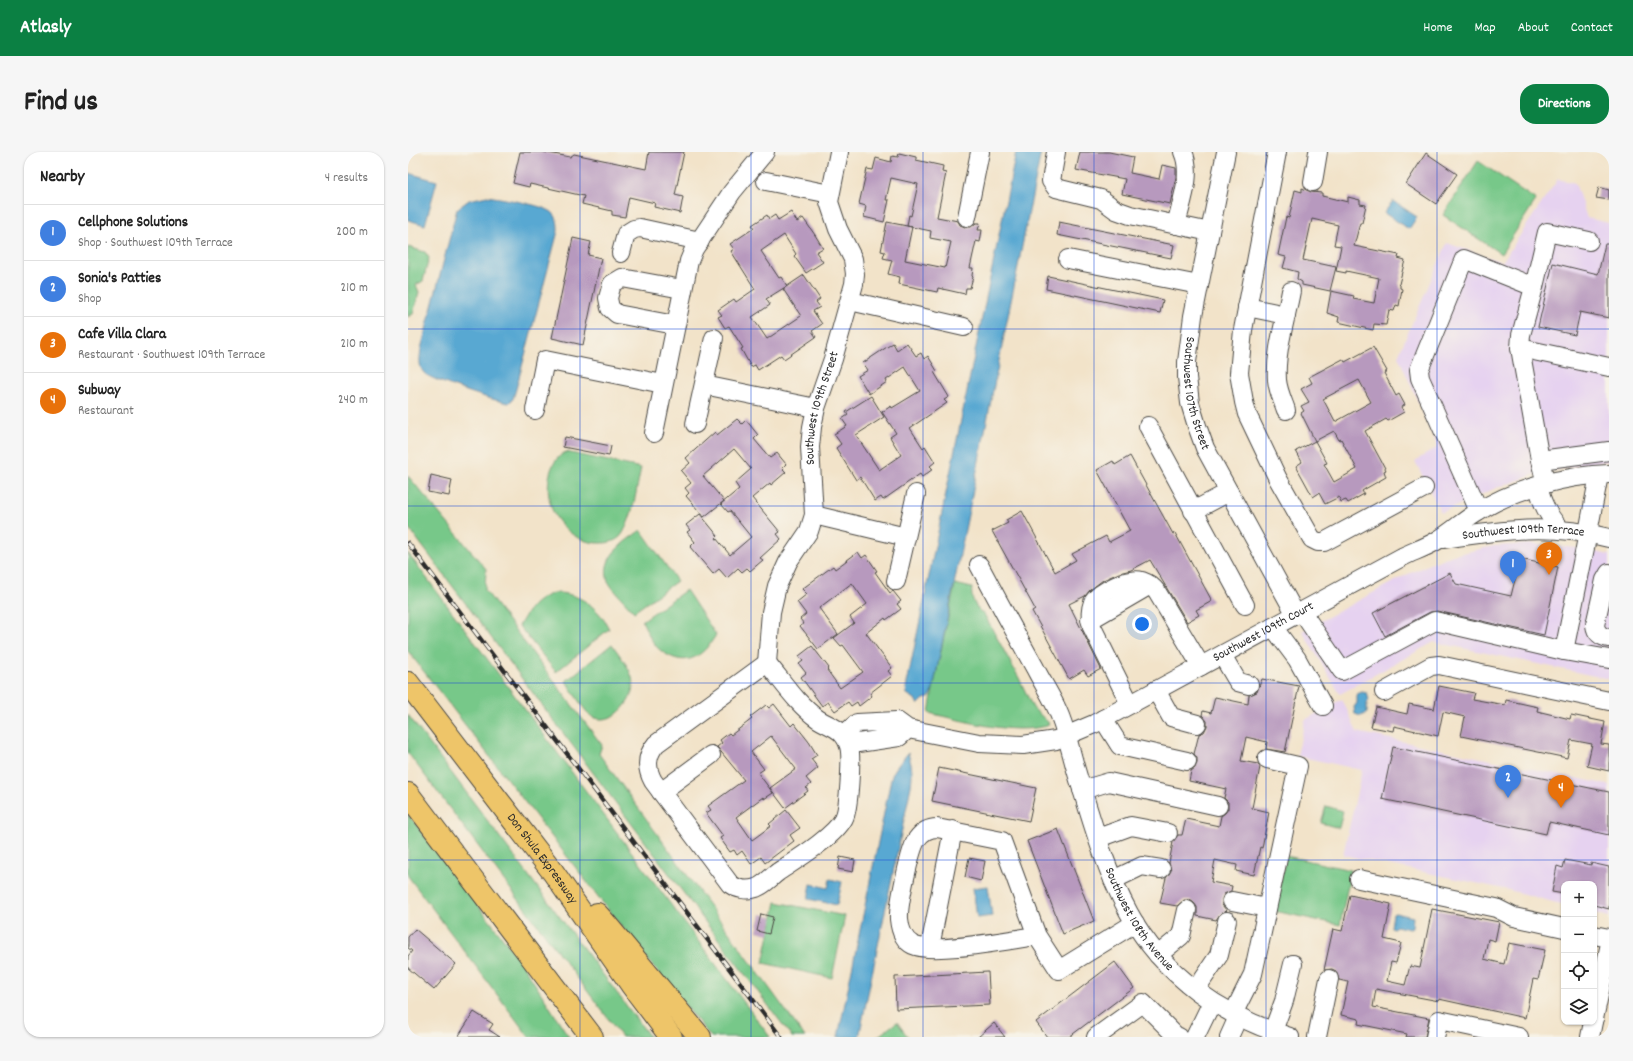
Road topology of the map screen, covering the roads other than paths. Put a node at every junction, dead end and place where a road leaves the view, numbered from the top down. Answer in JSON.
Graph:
{"nodes":[{"id":1,"x":765,"y":152,"type":"edge"},
{"id":2,"x":839,"y":152,"type":"edge"},
{"id":3,"x":980,"y":152,"type":"edge"},
{"id":4,"x":1056,"y":152,"type":"edge"},
{"id":5,"x":1183,"y":152,"type":"edge"},
{"id":6,"x":1226,"y":152,"type":"edge"},
{"id":7,"x":1277,"y":152,"type":"edge"},
{"id":8,"x":1318,"y":152,"type":"edge"},
{"id":9,"x":766,"y":181,"type":"dead end"},
{"id":10,"x":1313,"y":182,"type":"dead end"},
{"id":11,"x":830,"y":194,"type":"junction"},
{"id":12,"x":967,"y":217,"type":"dead end"},
{"id":13,"x":1176,"y":225,"type":"junction"},
{"id":14,"x":1210,"y":232,"type":"junction"},
{"id":15,"x":700,"y":241,"type":"junction"},
{"id":16,"x":1589,"y":241,"type":"dead end"},
{"id":17,"x":621,"y":253,"type":"dead end"},
{"id":18,"x":1068,"y":258,"type":"dead end"},
{"id":19,"x":1199,"y":285,"type":"junction"},
{"id":20,"x":1534,"y":288,"type":"junction"},
{"id":21,"x":682,"y":289,"type":"junction"},
{"id":22,"x":1291,"y":291,"type":"dead end"},
{"id":23,"x":850,"y":301,"type":"junction"},
{"id":24,"x":1247,"y":307,"type":"junction"},
{"id":25,"x":1286,"y":315,"type":"junction"},
{"id":26,"x":675,"y":325,"type":"junction"},
{"id":27,"x":964,"y":327,"type":"dead end"},
{"id":28,"x":714,"y":338,"type":"dead end"},
{"id":29,"x":1520,"y":348,"type":"junction"},
{"id":30,"x":1609,"y":367,"type":"edge"},
{"id":31,"x":663,"y":384,"type":"junction"},
{"id":32,"x":704,"y":385,"type":"junction"},
{"id":33,"x":816,"y":408,"type":"junction"},
{"id":34,"x":535,"y":410,"type":"dead end"},
{"id":35,"x":1286,"y":410,"type":"dead end"},
{"id":36,"x":695,"y":424,"type":"dead end"},
{"id":37,"x":1148,"y":426,"type":"dead end"},
{"id":38,"x":654,"y":433,"type":"dead end"},
{"id":39,"x":1609,"y":451,"type":"edge"},
{"id":40,"x":1540,"y":460,"type":"junction"},
{"id":41,"x":1604,"y":474,"type":"edge"},
{"id":42,"x":1542,"y":485,"type":"junction"},
{"id":43,"x":1424,"y":488,"type":"dead end"},
{"id":44,"x":1229,"y":492,"type":"junction"},
{"id":45,"x":916,"y":494,"type":"dead end"},
{"id":46,"x":1193,"y":511,"type":"junction"},
{"id":47,"x":1479,"y":511,"type":"junction"},
{"id":48,"x":814,"y":515,"type":"junction"},
{"id":49,"x":1560,"y":529,"type":"junction"},
{"id":50,"x":1588,"y":533,"type":"junction"},
{"id":51,"x":906,"y":537,"type":"junction"},
{"id":52,"x":1609,"y":538,"type":"edge"},
{"id":53,"x":1439,"y":540,"type":"junction"},
{"id":54,"x":979,"y":565,"type":"dead end"},
{"id":55,"x":1609,"y":573,"type":"edge"},
{"id":56,"x":896,"y":581,"type":"dead end"},
{"id":57,"x":1245,"y":606,"type":"dead end"},
{"id":58,"x":1299,"y":613,"type":"junction"},
{"id":59,"x":1273,"y":627,"type":"junction"},
{"id":60,"x":1609,"y":638,"type":"edge"},
{"id":61,"x":1564,"y":651,"type":"junction"},
{"id":62,"x":1222,"y":655,"type":"junction"},
{"id":63,"x":1609,"y":659,"type":"edge"},
{"id":64,"x":767,"y":663,"type":"junction"},
{"id":65,"x":1201,"y":666,"type":"junction"},
{"id":66,"x":408,"y":683,"type":"edge"},
{"id":67,"x":1249,"y":685,"type":"dead end"},
{"id":68,"x":1156,"y":690,"type":"junction"},
{"id":69,"x":1384,"y":692,"type":"dead end"},
{"id":70,"x":1609,"y":701,"type":"edge"},
{"id":71,"x":1130,"y":704,"type":"junction"},
{"id":72,"x":1323,"y":706,"type":"dead end"},
{"id":73,"x":1103,"y":719,"type":"junction"},
{"id":74,"x":1197,"y":724,"type":"dead end"},
{"id":75,"x":1067,"y":736,"type":"junction"},
{"id":76,"x":846,"y":738,"type":"junction"},
{"id":77,"x":712,"y":755,"type":"dead end"},
{"id":78,"x":1267,"y":759,"type":"dead end"},
{"id":79,"x":1187,"y":761,"type":"dead end"},
{"id":80,"x":1082,"y":790,"type":"junction"},
{"id":81,"x":661,"y":792,"type":"junction"},
{"id":82,"x":408,"y":794,"type":"edge"},
{"id":83,"x":1218,"y":806,"type":"dead end"},
{"id":84,"x":953,"y":830,"type":"junction"},
{"id":85,"x":1168,"y":833,"type":"dead end"},
{"id":86,"x":1098,"y":838,"type":"junction"},
{"id":87,"x":1161,"y":869,"type":"dead end"},
{"id":88,"x":553,"y":872,"type":"junction"},
{"id":89,"x":1359,"y":879,"type":"dead end"},
{"id":90,"x":1113,"y":880,"type":"junction"},
{"id":91,"x":1232,"y":901,"type":"dead end"},
{"id":92,"x":1267,"y":908,"type":"junction"},
{"id":93,"x":1187,"y":910,"type":"dead end"},
{"id":94,"x":1227,"y":921,"type":"dead end"},
{"id":95,"x":1135,"y":923,"type":"junction"},
{"id":96,"x":1561,"y":927,"type":"edge"},
{"id":97,"x":1037,"y":936,"type":"junction"},
{"id":98,"x":1597,"y":936,"type":"edge"},
{"id":99,"x":1609,"y":938,"type":"edge"},
{"id":100,"x":930,"y":947,"type":"junction"},
{"id":101,"x":1609,"y":948,"type":"edge"},
{"id":102,"x":1158,"y":955,"type":"junction"},
{"id":103,"x":1293,"y":964,"type":"dead end"},
{"id":104,"x":544,"y":976,"type":"junction"},
{"id":105,"x":1329,"y":979,"type":"dead end"},
{"id":106,"x":1196,"y":990,"type":"junction"},
{"id":107,"x":1212,"y":1002,"type":"junction"},
{"id":108,"x":1597,"y":1005,"type":"edge"},
{"id":109,"x":1235,"y":1015,"type":"junction"},
{"id":110,"x":1592,"y":1025,"type":"edge"},
{"id":111,"x":1273,"y":1031,"type":"junction"},
{"id":112,"x":579,"y":1037,"type":"edge"},
{"id":113,"x":592,"y":1037,"type":"edge"},
{"id":114,"x":671,"y":1037,"type":"edge"},
{"id":115,"x":700,"y":1037,"type":"edge"},
{"id":116,"x":1096,"y":1037,"type":"edge"},
{"id":117,"x":1179,"y":1037,"type":"edge"},
{"id":118,"x":1195,"y":1037,"type":"edge"},
{"id":119,"x":1229,"y":1037,"type":"edge"},
{"id":120,"x":1290,"y":1037,"type":"edge"},
{"id":121,"x":1317,"y":1037,"type":"edge"},
{"id":122,"x":1435,"y":1037,"type":"edge"},
{"id":123,"x":1519,"y":1037,"type":"edge"},
{"id":124,"x":1590,"y":1037,"type":"edge"}],
"edges":[{"from":1,"to":15,"type":"street"},
{"from":2,"to":11,"type":"street","name":"Southwest 109th Street"},
{"from":3,"to":12,"type":"street"},
{"from":4,"to":13,"type":"street"},
{"from":5,"to":13,"type":"street"},
{"from":6,"to":14,"type":"street","name":"Southwest 107th Street"},
{"from":7,"to":24,"type":"street"},
{"from":8,"to":10,"type":"street"},
{"from":9,"to":11,"type":"street"},
{"from":11,"to":23,"type":"street","name":"Southwest 109th Street"},
{"from":13,"to":14,"type":"street"},
{"from":14,"to":19,"type":"street","name":"Southwest 107th Street"},
{"from":15,"to":17,"type":"street"},
{"from":15,"to":21,"type":"street"},
{"from":16,"to":20,"type":"street"},
{"from":18,"to":19,"type":"street"},
{"from":19,"to":44,"type":"street","name":"Southwest 107th Street"},
{"from":20,"to":29,"type":"street"},
{"from":20,"to":47,"type":"street"},
{"from":21,"to":26,"type":"street"},
{"from":21,"to":26,"type":"street"},
{"from":22,"to":25,"type":"street"},
{"from":23,"to":27,"type":"street"},
{"from":23,"to":33,"type":"street","name":"Southwest 109th Street"},
{"from":24,"to":25,"type":"street"},
{"from":24,"to":43,"type":"street"},
{"from":25,"to":35,"type":"street"},
{"from":26,"to":31,"type":"street"},
{"from":28,"to":32,"type":"street"},
{"from":29,"to":30,"type":"street"},
{"from":29,"to":40,"type":"street"},
{"from":31,"to":34,"type":"street"},
{"from":31,"to":38,"type":"street"},
{"from":32,"to":33,"type":"street"},
{"from":32,"to":36,"type":"street"},
{"from":33,"to":48,"type":"street","name":"Southwest 109th Street"},
{"from":37,"to":46,"type":"street"},
{"from":39,"to":40,"type":"street"},
{"from":40,"to":42,"type":"street"},
{"from":41,"to":42,"type":"street","name":"Southwest 109th Court"},
{"from":41,"to":50,"type":"street"},
{"from":42,"to":47,"type":"street","name":"Southwest 109th Court"},
{"from":42,"to":49,"type":"street"},
{"from":44,"to":46,"type":"street"},
{"from":44,"to":58,"type":"street","name":"Southwest 107th Street"},
{"from":45,"to":51,"type":"street"},
{"from":46,"to":57,"type":"street"},
{"from":47,"to":53,"type":"street","name":"Southwest 109th Court"},
{"from":48,"to":51,"type":"street"},
{"from":48,"to":64,"type":"street","name":"Southwest 109th Street"},
{"from":49,"to":50,"type":"street","name":"Southwest 109th Terrace"},
{"from":49,"to":53,"type":"street","name":"Southwest 109th Terrace"},
{"from":50,"to":52,"type":"street","name":"Southwest 109th Terrace"},
{"from":50,"to":61,"type":"street"},
{"from":51,"to":56,"type":"street"},
{"from":53,"to":58,"type":"street","name":"Southwest 109th Court"},
{"from":54,"to":75,"type":"street","name":"Southwest 108th Avenue"},
{"from":55,"to":60,"type":"street"},
{"from":58,"to":59,"type":"street","name":"Southwest 109th Court"},
{"from":58,"to":61,"type":"street","name":"Southwest 107th Street"},
{"from":59,"to":62,"type":"street","name":"Southwest 109th Court"},
{"from":59,"to":72,"type":"street"},
{"from":61,"to":63,"type":"street"},
{"from":62,"to":65,"type":"street","name":"Southwest 109th Court"},
{"from":62,"to":67,"type":"street"},
{"from":64,"to":76,"type":"street"},
{"from":64,"to":81,"type":"street"},
{"from":65,"to":68,"type":"street","name":"Southwest 109th Court"},
{"from":65,"to":71,"type":"street"},
{"from":66,"to":88,"type":"highway","name":"Don Shula Expressway"},
{"from":68,"to":71,"type":"street","name":"Southwest 109th Court"},
{"from":68,"to":74,"type":"street"},
{"from":69,"to":70,"type":"street"},
{"from":71,"to":73,"type":"street","name":"Southwest 109th Court"},
{"from":73,"to":75,"type":"street","name":"Southwest 109th Court"},
{"from":73,"to":79,"type":"street"},
{"from":75,"to":76,"type":"street","name":"Southwest 109th Court"},
{"from":75,"to":80,"type":"street","name":"Southwest 108th Avenue"},
{"from":76,"to":81,"type":"street"},
{"from":77,"to":81,"type":"street"},
{"from":78,"to":92,"type":"street"},
{"from":80,"to":83,"type":"street"},
{"from":80,"to":86,"type":"street","name":"Southwest 108th Avenue"},
{"from":82,"to":104,"type":"highway"},
{"from":84,"to":97,"type":"street"},
{"from":84,"to":100,"type":"street"},
{"from":84,"to":100,"type":"street"},
{"from":85,"to":86,"type":"street"},
{"from":86,"to":90,"type":"street","name":"Southwest 108th Avenue"},
{"from":87,"to":90,"type":"street"},
{"from":88,"to":114,"type":"highway","name":"Don Shula Expressway"},
{"from":88,"to":115,"type":"highway"},
{"from":89,"to":96,"type":"street"},
{"from":90,"to":95,"type":"street","name":"Southwest 108th Avenue"},
{"from":91,"to":92,"type":"street"},
{"from":92,"to":109,"type":"street"},
{"from":93,"to":102,"type":"street"},
{"from":94,"to":106,"type":"street"},
{"from":95,"to":97,"type":"street"},
{"from":95,"to":102,"type":"street","name":"Southwest 108th Avenue"},
{"from":97,"to":100,"type":"street"},
{"from":98,"to":99,"type":"street"},
{"from":101,"to":108,"type":"street"},
{"from":102,"to":106,"type":"street","name":"Southwest 108th Avenue"},
{"from":103,"to":111,"type":"street"},
{"from":104,"to":112,"type":"highway"},
{"from":104,"to":113,"type":"highway"},
{"from":105,"to":121,"type":"street"},
{"from":106,"to":107,"type":"street","name":"Southwest 108th Avenue"},
{"from":107,"to":109,"type":"street","name":"Southwest 108th Avenue"},
{"from":107,"to":118,"type":"street"},
{"from":109,"to":111,"type":"street","name":"Southwest 108th Avenue"},
{"from":109,"to":119,"type":"street"},
{"from":110,"to":124,"type":"street"},
{"from":111,"to":120,"type":"street","name":"Southwest 108th Avenue"},
{"from":116,"to":117,"type":"street"},
{"from":122,"to":123,"type":"street"}]}
